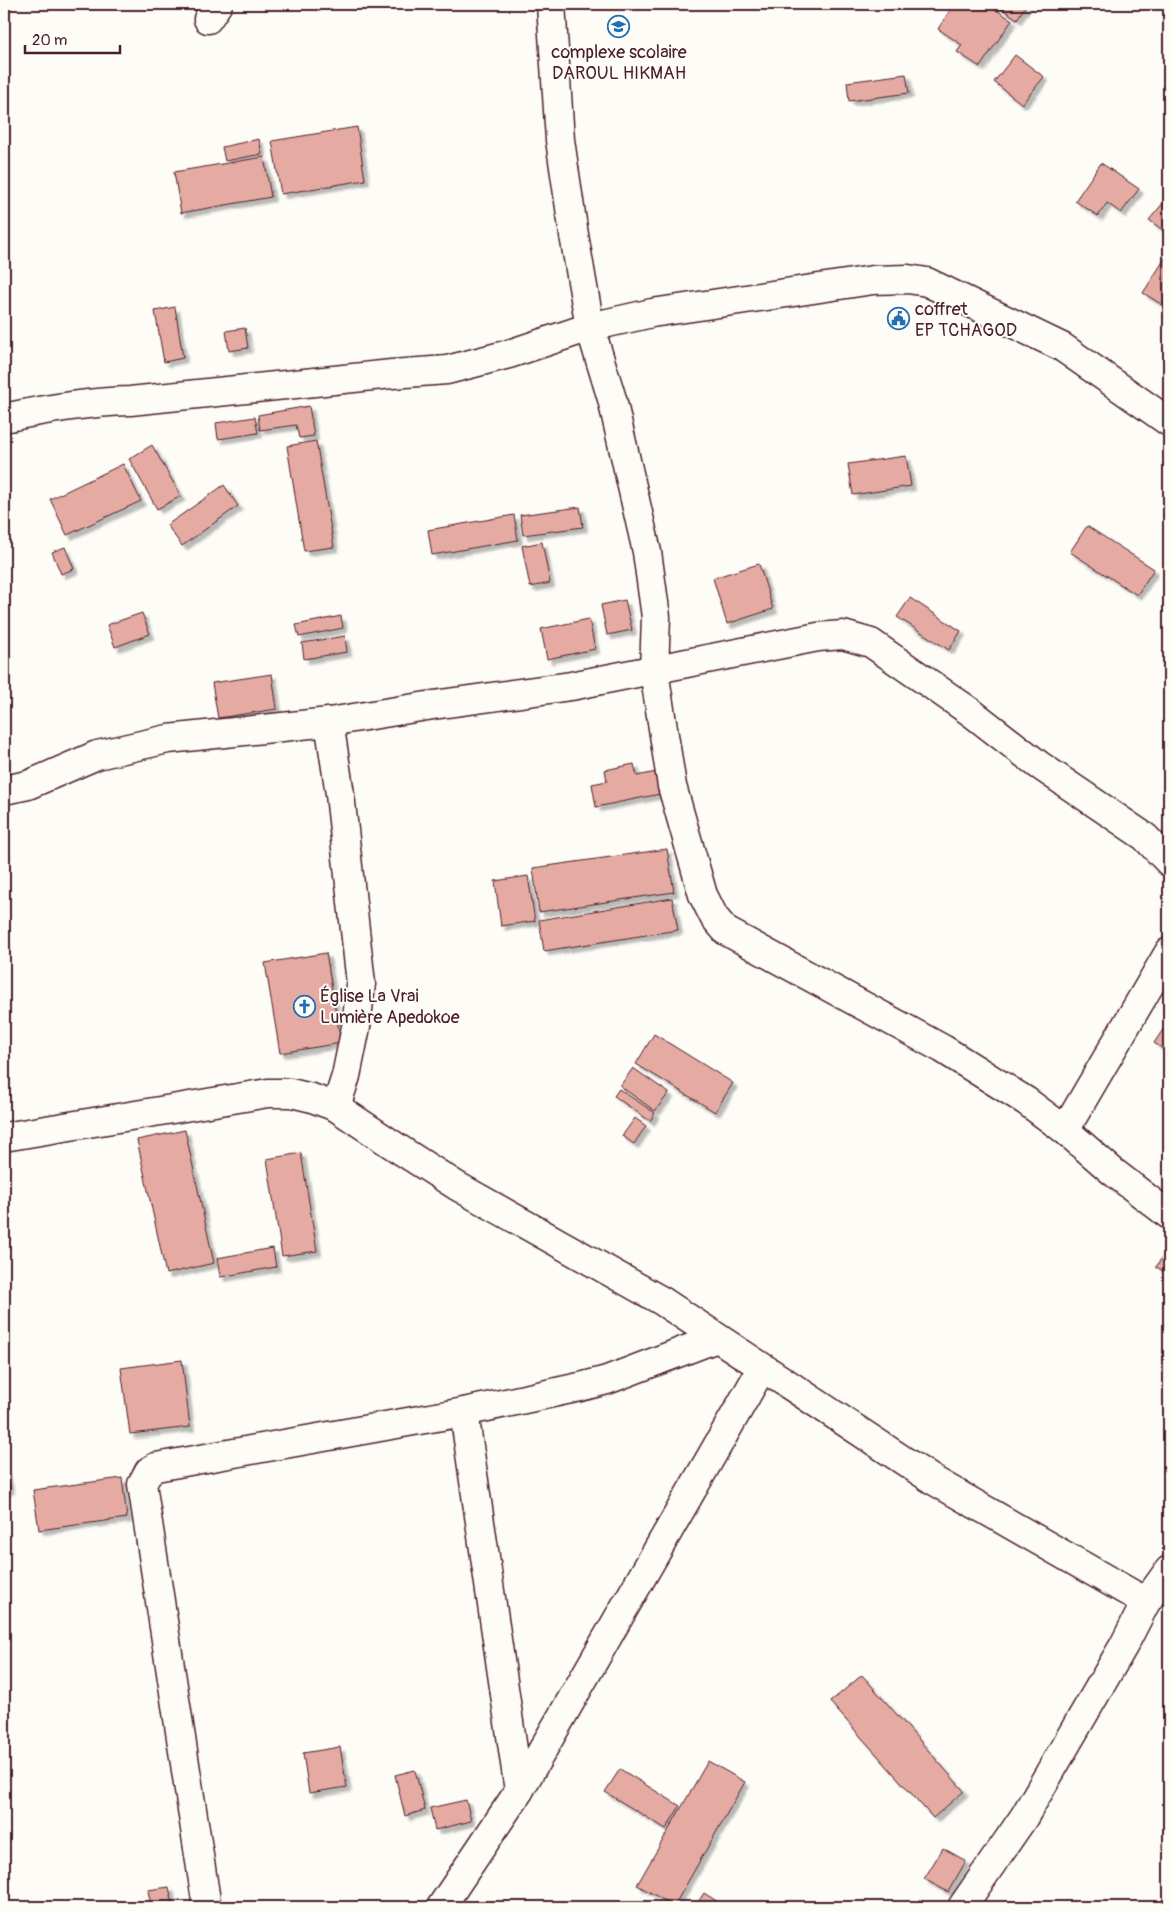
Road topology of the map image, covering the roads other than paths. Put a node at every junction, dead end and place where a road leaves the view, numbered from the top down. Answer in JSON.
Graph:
{"nodes":[{"id":1,"x":551,"y":4,"type":"edge"},
{"id":2,"x":590,"y":327,"type":"junction"},
{"id":3,"x":4,"y":418,"type":"edge"},
{"id":4,"x":1169,"y":422,"type":"edge"},
{"id":5,"x":654,"y":671,"type":"junction"},
{"id":6,"x":329,"y":722,"type":"junction"},
{"id":7,"x":4,"y":790,"type":"edge"},
{"id":8,"x":1169,"y":862,"type":"edge"},
{"id":9,"x":1169,"y":952,"type":"edge"},
{"id":10,"x":336,"y":1107,"type":"junction"},
{"id":11,"x":1065,"y":1130,"type":"junction"},
{"id":12,"x":4,"y":1136,"type":"edge"},
{"id":13,"x":1169,"y":1215,"type":"edge"},
{"id":14,"x":717,"y":1338,"type":"junction"},
{"id":15,"x":762,"y":1368,"type":"junction"},
{"id":16,"x":464,"y":1412,"type":"junction"},
{"id":17,"x":1169,"y":1570,"type":"edge"},
{"id":18,"x":1146,"y":1602,"type":"junction"},
{"id":19,"x":519,"y":1791,"type":"junction"},
{"id":20,"x":207,"y":1907,"type":"edge"},
{"id":21,"x":441,"y":1907,"type":"edge"},
{"id":22,"x":962,"y":1907,"type":"edge"}],
"edges":[{"from":1,"to":2,"type":"street"},
{"from":2,"to":3,"type":"street"},
{"from":2,"to":4,"type":"street"},
{"from":2,"to":5,"type":"street"},
{"from":5,"to":6,"type":"street"},
{"from":5,"to":8,"type":"street"},
{"from":5,"to":11,"type":"street"},
{"from":6,"to":7,"type":"street"},
{"from":6,"to":10,"type":"street"},
{"from":9,"to":11,"type":"street"},
{"from":10,"to":12,"type":"street"},
{"from":10,"to":14,"type":"street"},
{"from":11,"to":13,"type":"street"},
{"from":14,"to":15,"type":"street"},
{"from":14,"to":16,"type":"street"},
{"from":15,"to":18,"type":"street"},
{"from":15,"to":19,"type":"street"},
{"from":16,"to":19,"type":"street"},
{"from":16,"to":20,"type":"street"},
{"from":17,"to":18,"type":"street"},
{"from":18,"to":22,"type":"street"},
{"from":19,"to":21,"type":"street"}]}
